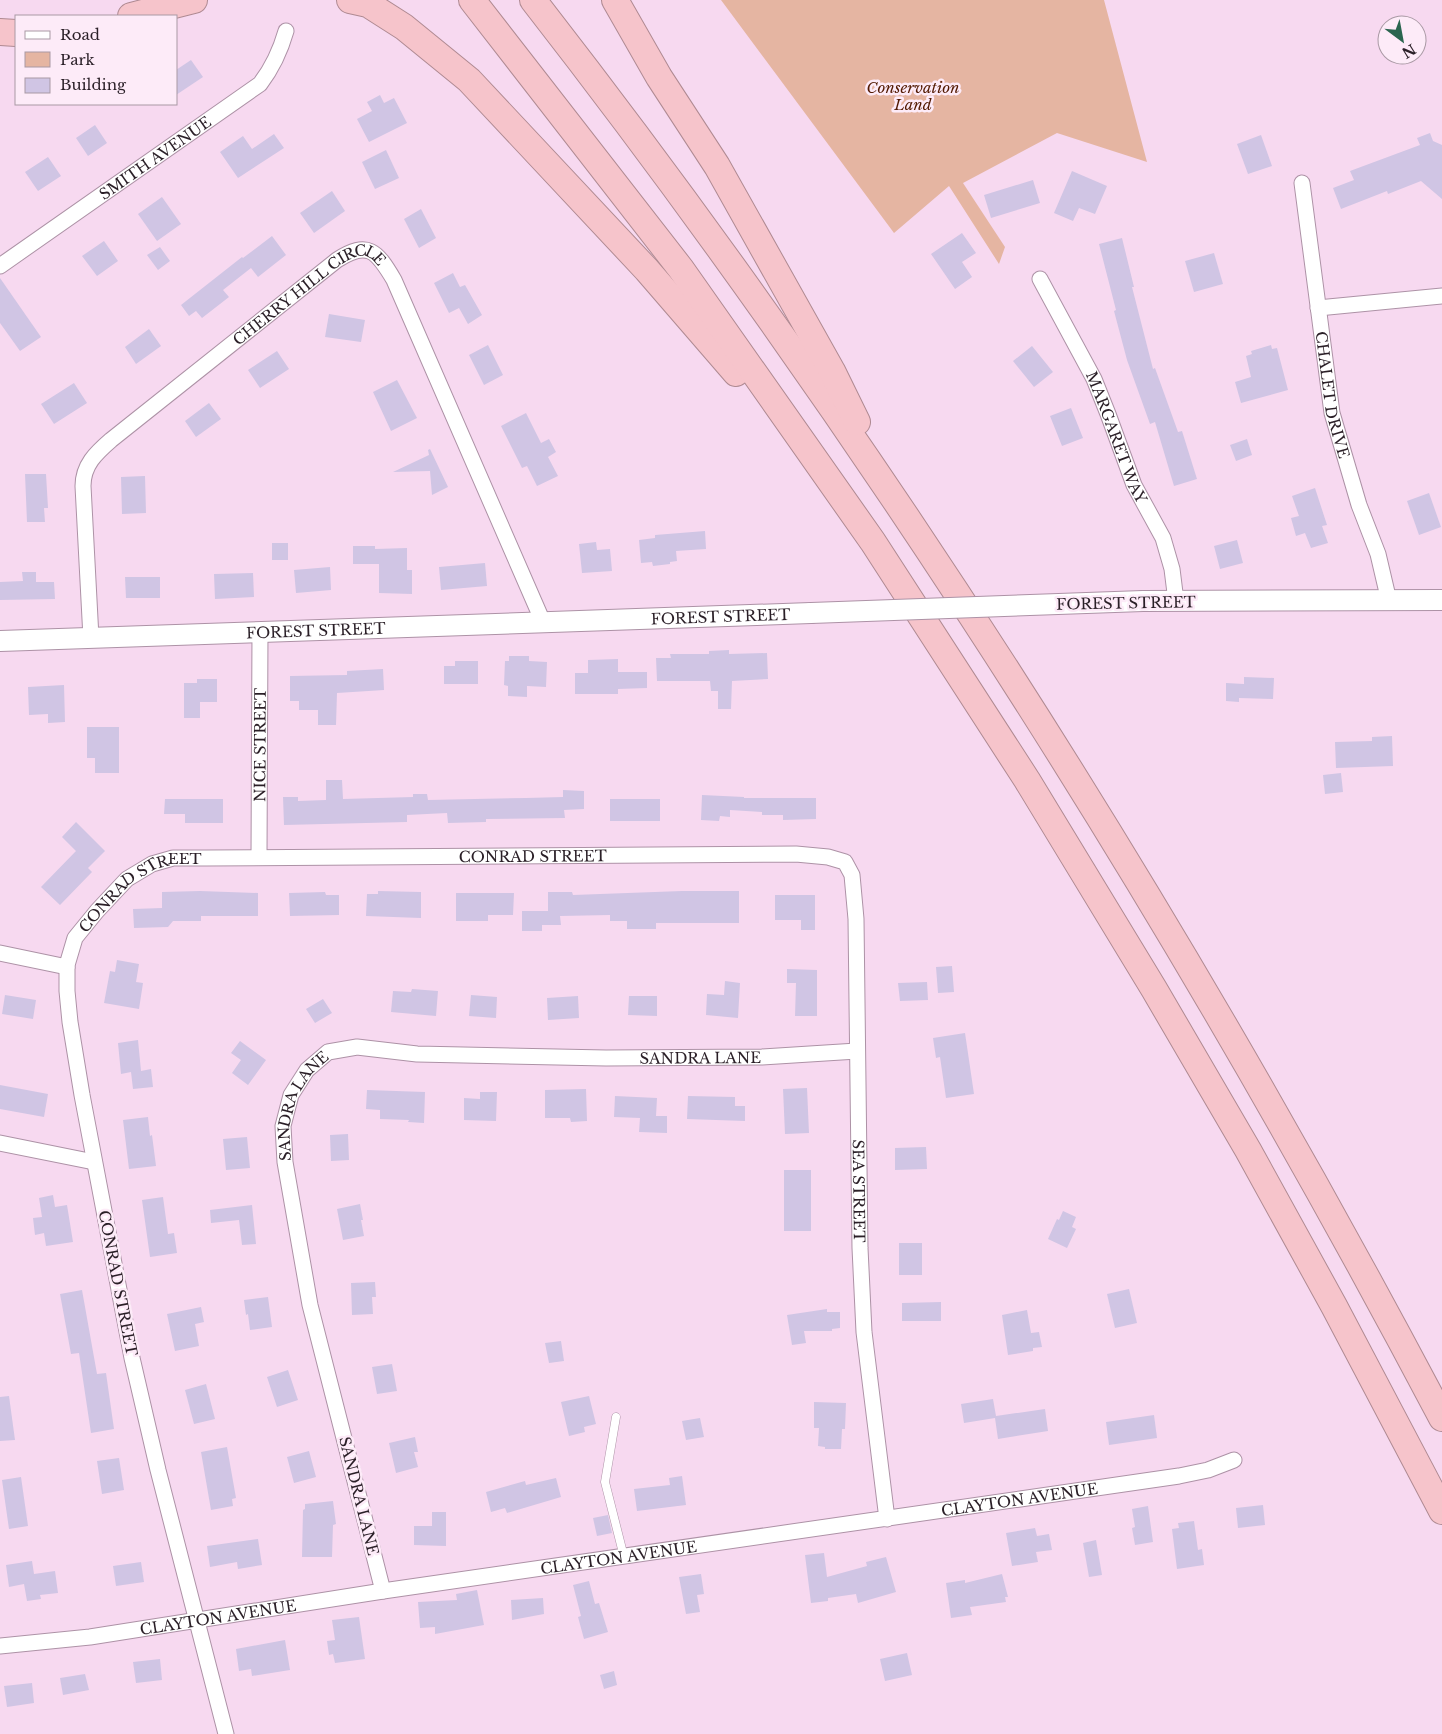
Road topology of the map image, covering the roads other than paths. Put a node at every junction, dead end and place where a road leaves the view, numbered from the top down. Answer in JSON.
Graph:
{"nodes":[{"id":1,"x":194,"y":0,"type":"edge"},
{"id":2,"x":350,"y":0,"type":"edge"},
{"id":3,"x":472,"y":0,"type":"edge"},
{"id":4,"x":533,"y":0,"type":"edge"},
{"id":5,"x":615,"y":0,"type":"edge"},
{"id":6,"x":135,"y":15,"type":"edge"},
{"id":7,"x":286,"y":31,"type":"dead end"},
{"id":8,"x":0,"y":32,"type":"edge"},
{"id":9,"x":15,"y":33,"type":"edge"},
{"id":10,"x":1302,"y":183,"type":"dead end"},
{"id":11,"x":0,"y":266,"type":"edge"},
{"id":12,"x":1040,"y":279,"type":"dead end"},
{"id":13,"x":1442,"y":296,"type":"edge"},
{"id":14,"x":1318,"y":308,"type":"junction"},
{"id":15,"x":836,"y":490,"type":"junction"},
{"id":16,"x":898,"y":506,"type":"junction"},
{"id":17,"x":1442,"y":600,"type":"edge"},
{"id":18,"x":1176,"y":601,"type":"junction"},
{"id":19,"x":1389,"y":601,"type":"junction"},
{"id":20,"x":543,"y":622,"type":"junction"},
{"id":21,"x":260,"y":632,"type":"junction"},
{"id":22,"x":91,"y":638,"type":"junction"},
{"id":23,"x":0,"y":641,"type":"edge"},
{"id":24,"x":259,"y":857,"type":"junction"},
{"id":25,"x":845,"y":862,"type":"joint"},
{"id":26,"x":0,"y":954,"type":"edge"},
{"id":27,"x":67,"y":968,"type":"junction"},
{"id":28,"x":857,"y":1051,"type":"junction"},
{"id":29,"x":0,"y":1143,"type":"edge"},
{"id":30,"x":94,"y":1162,"type":"junction"},
{"id":31,"x":616,"y":1417,"type":"dead end"},
{"id":32,"x":1442,"y":1418,"type":"edge"},
{"id":33,"x":1234,"y":1460,"type":"dead end"},
{"id":34,"x":1442,"y":1512,"type":"edge"},
{"id":35,"x":887,"y":1519,"type":"junction"},
{"id":36,"x":624,"y":1557,"type":"junction"},
{"id":37,"x":383,"y":1591,"type":"junction"},
{"id":38,"x":196,"y":1620,"type":"junction"},
{"id":39,"x":0,"y":1646,"type":"edge"},
{"id":40,"x":226,"y":1734,"type":"edge"}],
"edges":[{"from":1,"to":6,"type":"highway"},
{"from":2,"to":15,"type":"highway"},
{"from":3,"to":15,"type":"highway"},
{"from":4,"to":16,"type":"highway"},
{"from":5,"to":16,"type":"highway"},
{"from":7,"to":11,"type":"street","name":"SMITH AVENUE"},
{"from":8,"to":9,"type":"highway"},
{"from":10,"to":14,"type":"street","name":"CHALET DRIVE"},
{"from":12,"to":18,"type":"street","name":"MARGARET WAY"},
{"from":13,"to":14,"type":"street"},
{"from":14,"to":19,"type":"street","name":"CHALET DRIVE"},
{"from":15,"to":34,"type":"highway"},
{"from":16,"to":32,"type":"highway"},
{"from":17,"to":19,"type":"street","name":"FOREST STREET"},
{"from":18,"to":19,"type":"street","name":"FOREST STREET"},
{"from":18,"to":20,"type":"street","name":"FOREST STREET","bridge":true},
{"from":20,"to":21,"type":"street","name":"FOREST STREET"},
{"from":20,"to":22,"type":"street","name":"CHERRY HILL CIRCLE"},
{"from":21,"to":22,"type":"street","name":"FOREST STREET"},
{"from":21,"to":24,"type":"street","name":"NICE STREET"},
{"from":22,"to":23,"type":"street","name":"FOREST STREET"},
{"from":24,"to":25,"type":"street","name":"CONRAD STREET"},
{"from":24,"to":27,"type":"street","name":"CONRAD STREET"},
{"from":25,"to":28,"type":"street","name":"SEA STREET"},
{"from":26,"to":27,"type":"street"},
{"from":27,"to":30,"type":"street","name":"CONRAD STREET"},
{"from":28,"to":35,"type":"street","name":"SEA STREET"},
{"from":28,"to":37,"type":"street","name":"SANDRA LANE"},
{"from":29,"to":30,"type":"street"},
{"from":30,"to":38,"type":"street","name":"CONRAD STREET"},
{"from":31,"to":36,"type":"lane"},
{"from":33,"to":35,"type":"street","name":"CLAYTON AVENUE"},
{"from":35,"to":36,"type":"street","name":"CLAYTON AVENUE"},
{"from":36,"to":37,"type":"street","name":"CLAYTON AVENUE"},
{"from":37,"to":38,"type":"street","name":"CLAYTON AVENUE"},
{"from":38,"to":39,"type":"street","name":"CLAYTON AVENUE"},
{"from":38,"to":40,"type":"street","name":"CONRAD STREET"}]}
